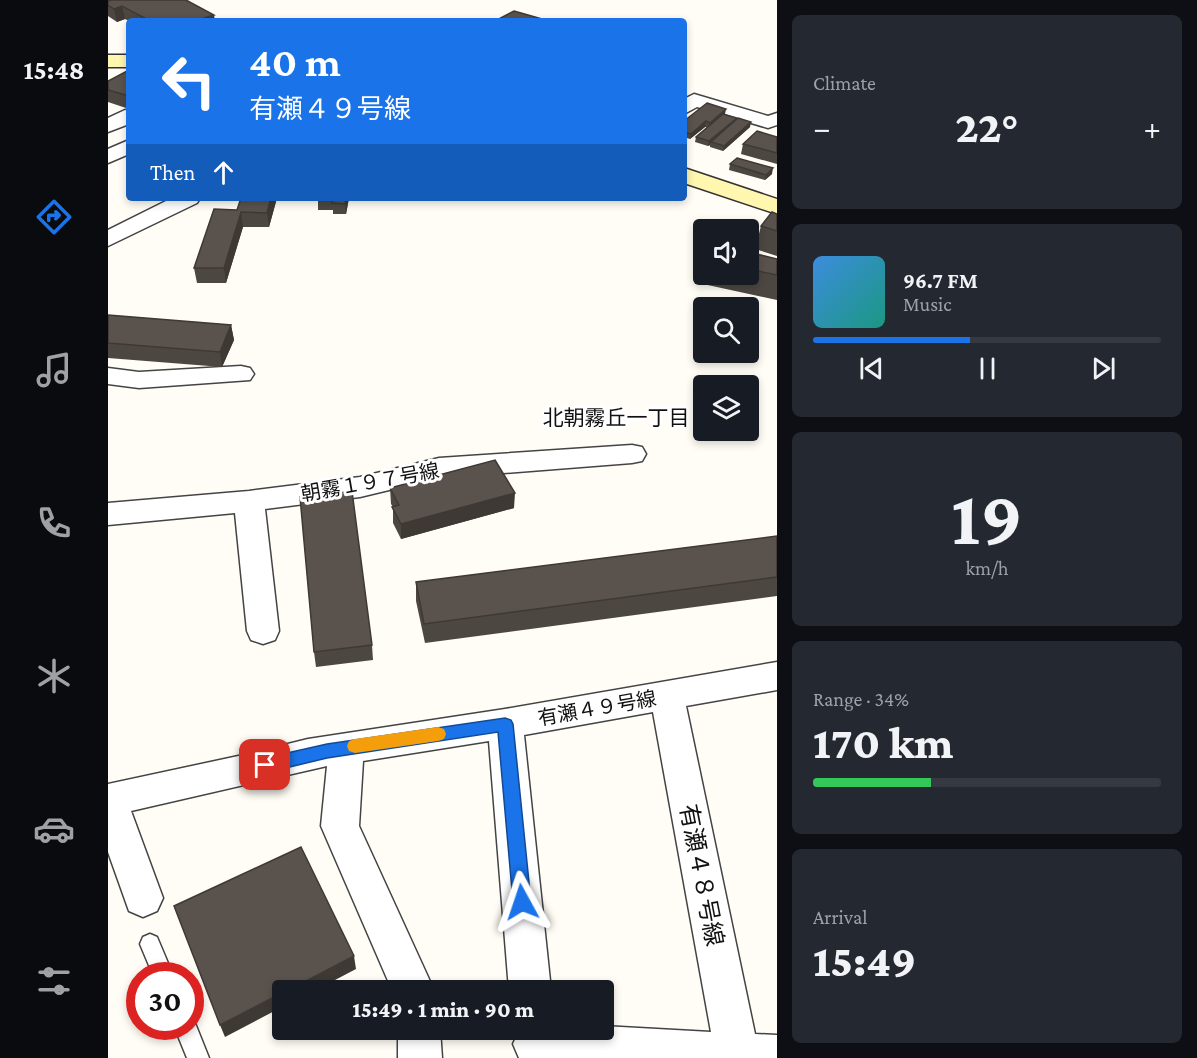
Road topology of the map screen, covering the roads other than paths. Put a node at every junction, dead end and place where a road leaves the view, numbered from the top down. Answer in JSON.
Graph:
{"nodes":[{"id":1,"x":108,"y":61,"type":"edge"},
{"id":2,"x":126,"y":61,"type":"edge"},
{"id":3,"x":687,"y":106,"type":"edge"},
{"id":4,"x":126,"y":116,"type":"edge"},
{"id":5,"x":777,"y":119,"type":"edge"},
{"id":6,"x":108,"y":126,"type":"edge"},
{"id":7,"x":126,"y":148,"type":"edge"},
{"id":8,"x":108,"y":157,"type":"edge"},
{"id":9,"x":687,"y":176,"type":"edge"},
{"id":10,"x":183,"y":201,"type":"edge"},
{"id":11,"x":777,"y":207,"type":"edge"},
{"id":12,"x":108,"y":239,"type":"edge"},
{"id":13,"x":241,"y":374,"type":"dead end"},
{"id":14,"x":108,"y":376,"type":"edge"},
{"id":15,"x":632,"y":454,"type":"dead end"},
{"id":16,"x":249,"y":501,"type":"junction"},
{"id":17,"x":108,"y":514,"type":"edge"},
{"id":18,"x":263,"y":631,"type":"dead end"},
{"id":19,"x":777,"y":676,"type":"edge"},
{"id":20,"x":667,"y":696,"type":"junction"},
{"id":21,"x":505,"y":724,"type":"junction"},
{"id":22,"x":346,"y":748,"type":"junction"},
{"id":23,"x":108,"y":800,"type":"edge"},
{"id":24,"x":143,"y":898,"type":"dead end"},
{"id":25,"x":150,"y":944,"type":"dead end"},
{"id":26,"x":158,"y":962,"type":"edge"},
{"id":27,"x":409,"y":980,"type":"edge"},
{"id":28,"x":529,"y":980,"type":"edge"},
{"id":29,"x":191,"y":1040,"type":"edge"},
{"id":30,"x":419,"y":1040,"type":"edge"},
{"id":31,"x":532,"y":1044,"type":"edge"},
{"id":32,"x":757,"y":1055,"type":"edge"},
{"id":33,"x":198,"y":1058,"type":"edge"},
{"id":34,"x":420,"y":1058,"type":"edge"}],
"edges":[{"from":1,"to":2,"type":"main road"},
{"from":3,"to":5,"type":"street"},
{"from":4,"to":6,"type":"street"},
{"from":7,"to":8,"type":"street"},
{"from":9,"to":11,"type":"main road"},
{"from":10,"to":12,"type":"street"},
{"from":13,"to":14,"type":"street"},
{"from":15,"to":16,"type":"street","name":"朝霧１９７号線"},
{"from":16,"to":17,"type":"street","name":"朝霧１９７号線"},
{"from":16,"to":18,"type":"street"},
{"from":19,"to":20,"type":"street","name":"有瀬４９号線"},
{"from":20,"to":21,"type":"street","name":"有瀬４９号線"},
{"from":20,"to":32,"type":"street","name":"有瀬４８号線"},
{"from":21,"to":22,"type":"street","name":"有瀬４９号線"},
{"from":21,"to":28,"type":"street"},
{"from":22,"to":23,"type":"street","name":"有瀬４９号線"},
{"from":22,"to":27,"type":"street"},
{"from":23,"to":24,"type":"street"},
{"from":25,"to":26,"type":"lane"},
{"from":29,"to":33,"type":"lane"},
{"from":30,"to":34,"type":"street"},
{"from":31,"to":32,"type":"street"}]}
